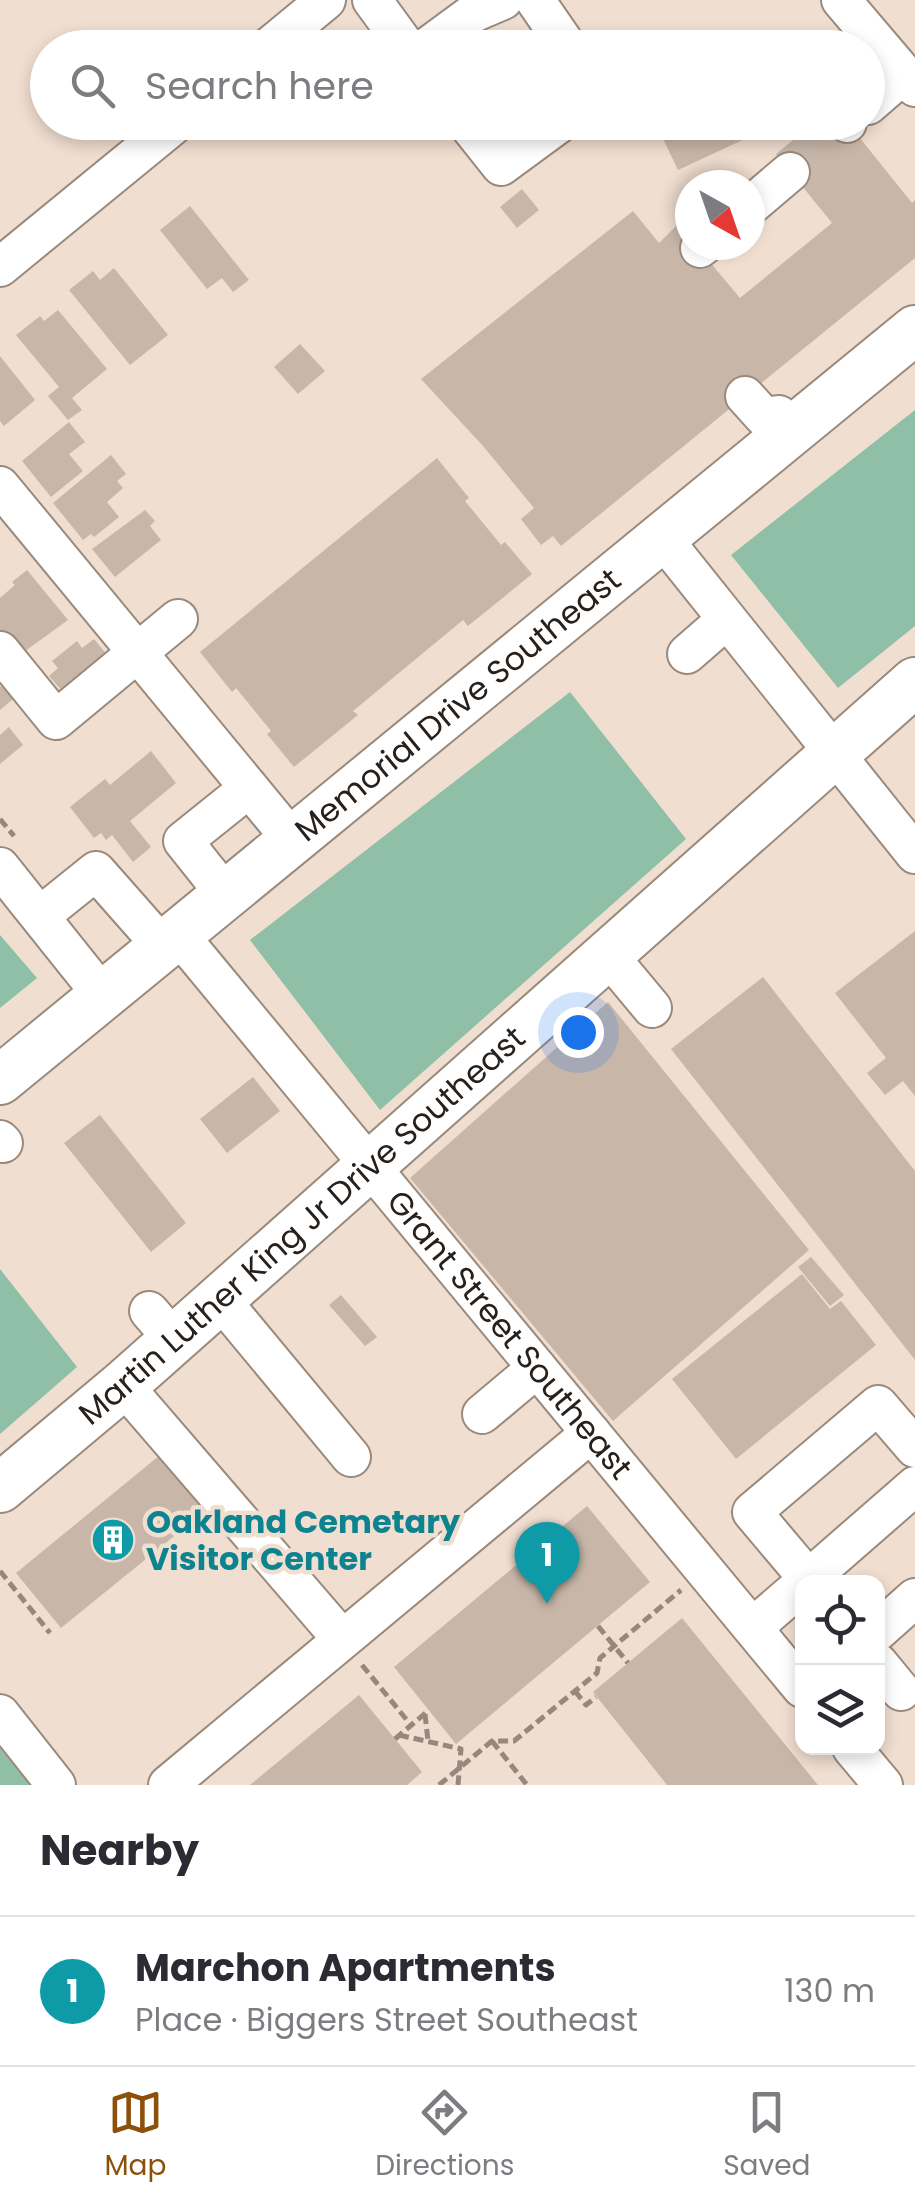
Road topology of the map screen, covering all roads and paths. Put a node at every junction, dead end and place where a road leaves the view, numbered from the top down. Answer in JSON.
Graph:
{"nodes":[{"id":1,"x":326,"y":0,"type":"edge"},
{"id":2,"x":372,"y":0,"type":"edge"},
{"id":3,"x":502,"y":0,"type":"edge"},
{"id":4,"x":535,"y":0,"type":"edge"},
{"id":5,"x":841,"y":0,"type":"edge"},
{"id":6,"x":290,"y":30,"type":"edge"},
{"id":7,"x":393,"y":30,"type":"edge"},
{"id":8,"x":450,"y":30,"type":"edge"},
{"id":9,"x":556,"y":30,"type":"edge"},
{"id":10,"x":867,"y":30,"type":"edge"},
{"id":11,"x":885,"y":51,"type":"edge"},
{"id":12,"x":910,"y":80,"type":"edge"},
{"id":13,"x":885,"y":95,"type":"edge"},
{"id":14,"x":154,"y":140,"type":"edge"},
{"id":15,"x":481,"y":140,"type":"edge"},
{"id":16,"x":537,"y":140,"type":"edge"},
{"id":17,"x":790,"y":172,"type":"tunnel mouth"},
{"id":18,"x":765,"y":193,"type":"edge"},
{"id":19,"x":0,"y":267,"type":"edge"},
{"id":20,"x":915,"y":330,"type":"edge"},
{"id":21,"x":755,"y":388,"type":"dead end"},
{"id":22,"x":786,"y":423,"type":"junction"},
{"id":23,"x":0,"y":486,"type":"edge"},
{"id":24,"x":663,"y":539,"type":"junction"},
{"id":25,"x":178,"y":619,"type":"dead end"},
{"id":26,"x":726,"y":620,"type":"junction"},
{"id":27,"x":0,"y":650,"type":"edge"},
{"id":28,"x":137,"y":652,"type":"junction"},
{"id":29,"x":687,"y":654,"type":"dead end"},
{"id":30,"x":915,"y":682,"type":"edge"},
{"id":31,"x":833,"y":754,"type":"junction"},
{"id":32,"x":249,"y":788,"type":"junction"},
{"id":33,"x":0,"y":819,"type":"edge"},
{"id":34,"x":293,"y":841,"type":"junction"},
{"id":35,"x":915,"y":854,"type":"edge"},
{"id":36,"x":10,"y":855,"type":"edge"},
{"id":37,"x":226,"y":895,"type":"junction"},
{"id":38,"x":40,"y":916,"type":"junction"},
{"id":39,"x":170,"y":941,"type":"junction"},
{"id":40,"x":607,"y":954,"type":"junction"},
{"id":41,"x":103,"y":996,"type":"junction"},
{"id":42,"x":652,"y":1008,"type":"dead end"},
{"id":43,"x":0,"y":1080,"type":"edge"},
{"id":44,"x":369,"y":1165,"type":"junction"},
{"id":45,"x":220,"y":1299,"type":"junction"},
{"id":46,"x":537,"y":1368,"type":"junction"},
{"id":47,"x":123,"y":1385,"type":"junction"},
{"id":48,"x":482,"y":1414,"type":"dead end"},
{"id":49,"x":591,"y":1432,"type":"junction"},
{"id":50,"x":915,"y":1448,"type":"edge"},
{"id":51,"x":352,"y":1457,"type":"dead end"},
{"id":52,"x":915,"y":1486,"type":"edge"},
{"id":53,"x":0,"y":1488,"type":"edge"},
{"id":54,"x":0,"y":1571,"type":"edge"},
{"id":55,"x":802,"y":1575,"type":"edge"},
{"id":56,"x":815,"y":1575,"type":"edge"},
{"id":57,"x":683,"y":1588,"type":"dead end"},
{"id":58,"x":795,"y":1592,"type":"edge"},
{"id":59,"x":915,"y":1598,"type":"edge"},
{"id":60,"x":885,"y":1625,"type":"edge"},
{"id":61,"x":598,"y":1626,"type":"dead end"},
{"id":62,"x":756,"y":1631,"type":"junction"},
{"id":63,"x":50,"y":1632,"type":"dead end"},
{"id":64,"x":614,"y":1646,"type":"junction"},
{"id":65,"x":351,"y":1651,"type":"junction"},
{"id":66,"x":628,"y":1663,"type":"dead end"},
{"id":67,"x":795,"y":1679,"type":"edge"},
{"id":68,"x":575,"y":1691,"type":"junction"},
{"id":69,"x":596,"y":1696,"type":"dead end"},
{"id":70,"x":0,"y":1714,"type":"edge"},
{"id":71,"x":411,"y":1725,"type":"junction"},
{"id":72,"x":492,"y":1741,"type":"junction"},
{"id":73,"x":429,"y":1742,"type":"junction"},
{"id":74,"x":858,"y":1755,"type":"edge"},
{"id":75,"x":459,"y":1768,"type":"junction"},
{"id":76,"x":56,"y":1785,"type":"edge"},
{"id":77,"x":168,"y":1785,"type":"edge"},
{"id":78,"x":439,"y":1785,"type":"edge"},
{"id":79,"x":458,"y":1785,"type":"edge"},
{"id":80,"x":526,"y":1785,"type":"edge"},
{"id":81,"x":883,"y":1785,"type":"edge"}],
"edges":[{"from":1,"to":6,"type":"street"},
{"from":2,"to":7,"type":"street"},
{"from":3,"to":8,"type":"street"},
{"from":4,"to":9,"type":"street"},
{"from":5,"to":10,"type":"street"},
{"from":11,"to":12,"type":"street"},
{"from":12,"to":13,"type":"street"},
{"from":14,"to":19,"type":"street"},
{"from":15,"to":16,"type":"street"},
{"from":17,"to":18,"type":"street"},
{"from":20,"to":22,"type":"main road","name":"Memorial Drive Southeast"},
{"from":21,"to":22,"type":"street"},
{"from":22,"to":24,"type":"main road","name":"Memorial Drive Southeast"},
{"from":23,"to":28,"type":"street"},
{"from":24,"to":26,"type":"street"},
{"from":24,"to":34,"type":"main road","name":"Memorial Drive Southeast"},
{"from":25,"to":28,"type":"street"},
{"from":26,"to":29,"type":"street"},
{"from":26,"to":31,"type":"street"},
{"from":27,"to":28,"type":"street"},
{"from":28,"to":32,"type":"street"},
{"from":30,"to":31,"type":"main road","name":"Martin Luther King Jr Drive Southeast"},
{"from":31,"to":35,"type":"street"},
{"from":31,"to":40,"type":"main road","name":"Martin Luther King Jr Drive Southeast"},
{"from":32,"to":34,"type":"street"},
{"from":32,"to":37,"type":"street"},
{"from":33,"to":36,"type":"path"},
{"from":34,"to":37,"type":"main road","name":"Memorial Drive Southeast"},
{"from":36,"to":38,"type":"street"},
{"from":37,"to":39,"type":"main road","name":"Memorial Drive Southeast"},
{"from":38,"to":39,"type":"street","name":"Grant Street Southeast"},
{"from":38,"to":41,"type":"street"},
{"from":39,"to":41,"type":"main road","name":"Memorial Drive Southeast"},
{"from":39,"to":44,"type":"street","name":"Grant Street Southeast"},
{"from":40,"to":42,"type":"street"},
{"from":40,"to":44,"type":"main road","name":"Martin Luther King Jr Drive Southeast"},
{"from":41,"to":43,"type":"main road","name":"Memorial Drive Southeast"},
{"from":44,"to":45,"type":"main road","name":"Martin Luther King Jr Drive Southeast"},
{"from":44,"to":46,"type":"street","name":"Grant Street Southeast"},
{"from":45,"to":47,"type":"main road","name":"Martin Luther King Jr Drive Southeast"},
{"from":45,"to":51,"type":"street"},
{"from":46,"to":48,"type":"street"},
{"from":46,"to":49,"type":"street","name":"Grant Street Southeast"},
{"from":47,"to":53,"type":"main road","name":"Martin Luther King Jr Drive Southeast"},
{"from":47,"to":65,"type":"street"},
{"from":49,"to":62,"type":"street","name":"Grant Street Southeast"},
{"from":49,"to":65,"type":"street"},
{"from":50,"to":55,"type":"street"},
{"from":52,"to":56,"type":"street"},
{"from":54,"to":63,"type":"path"},
{"from":57,"to":64,"type":"path"},
{"from":58,"to":62,"type":"street"},
{"from":59,"to":60,"type":"street"},
{"from":61,"to":64,"type":"path"},
{"from":62,"to":67,"type":"street","name":"Grant Street Southeast"},
{"from":64,"to":66,"type":"path"},
{"from":64,"to":68,"type":"path"},
{"from":65,"to":71,"type":"path"},
{"from":65,"to":77,"type":"street"},
{"from":68,"to":69,"type":"path"},
{"from":68,"to":72,"type":"path"},
{"from":70,"to":76,"type":"street"},
{"from":71,"to":73,"type":"path"},
{"from":71,"to":73,"type":"path"},
{"from":72,"to":75,"type":"path"},
{"from":72,"to":80,"type":"path"},
{"from":73,"to":75,"type":"path"},
{"from":74,"to":81,"type":"street"},
{"from":75,"to":78,"type":"path"},
{"from":75,"to":79,"type":"path"}]}
